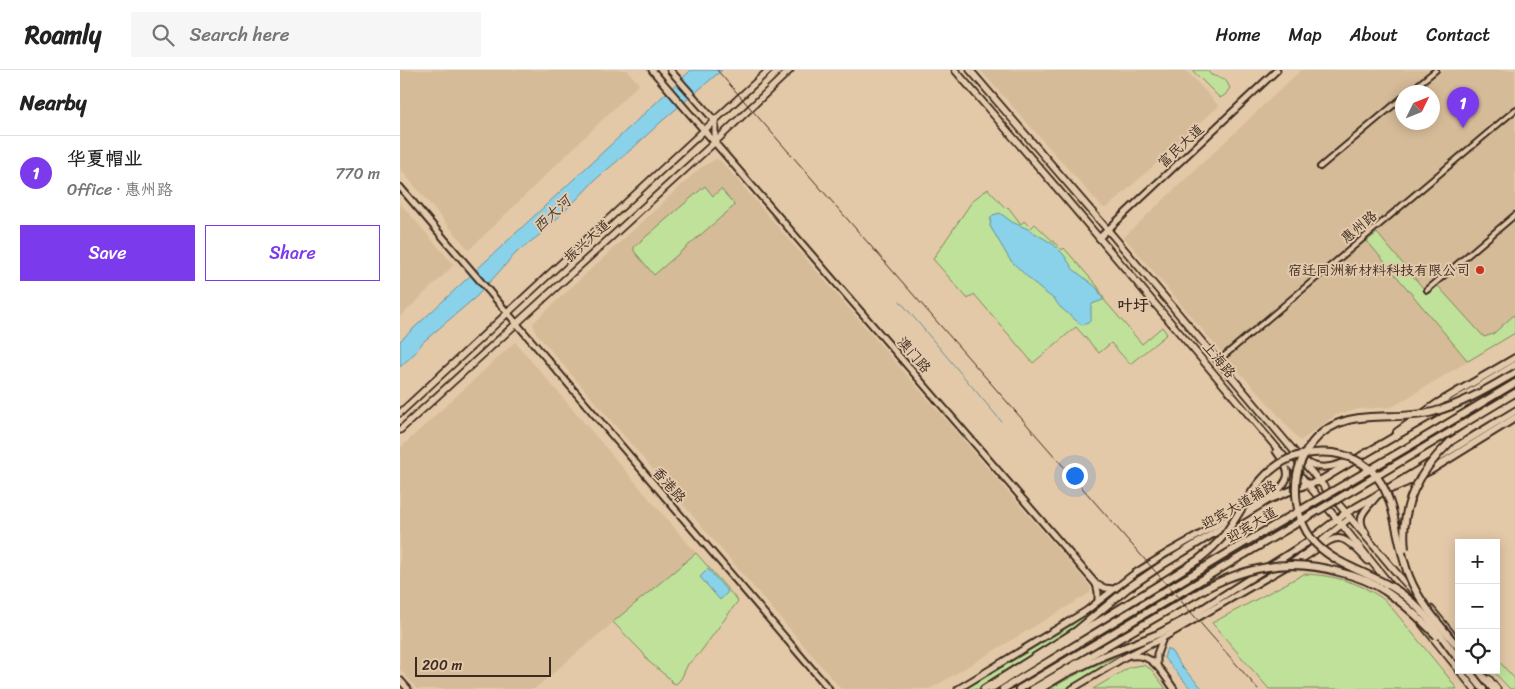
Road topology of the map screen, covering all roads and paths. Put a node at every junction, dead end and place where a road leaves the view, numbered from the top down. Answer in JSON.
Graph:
{"nodes":[{"id":1,"x":652,"y":70,"type":"edge"},
{"id":2,"x":769,"y":70,"type":"edge"},
{"id":3,"x":790,"y":70,"type":"edge"},
{"id":4,"x":955,"y":70,"type":"edge"},
{"id":5,"x":970,"y":70,"type":"edge"},
{"id":6,"x":1277,"y":70,"type":"edge"},
{"id":7,"x":1436,"y":70,"type":"edge"},
{"id":8,"x":671,"y":72,"type":"edge"},
{"id":9,"x":1418,"y":85,"type":"edge"},
{"id":10,"x":1395,"y":104,"type":"edge"},
{"id":11,"x":1515,"y":110,"type":"edge"},
{"id":12,"x":715,"y":121,"type":"junction"},
{"id":13,"x":705,"y":130,"type":"junction"},
{"id":14,"x":715,"y":142,"type":"junction"},
{"id":15,"x":1320,"y":167,"type":"dead end"},
{"id":16,"x":1070,"y":185,"type":"junction"},
{"id":17,"x":400,"y":187,"type":"edge"},
{"id":18,"x":1062,"y":194,"type":"junction"},
{"id":19,"x":1515,"y":215,"type":"edge"},
{"id":20,"x":1108,"y":230,"type":"junction"},
{"id":21,"x":1099,"y":238,"type":"junction"},
{"id":22,"x":1141,"y":269,"type":"junction"},
{"id":23,"x":1133,"y":278,"type":"junction"},
{"id":24,"x":1427,"y":290,"type":"dead end"},
{"id":25,"x":508,"y":313,"type":"junction"},
{"id":26,"x":516,"y":323,"type":"junction"},
{"id":27,"x":1515,"y":358,"type":"edge"},
{"id":28,"x":1218,"y":361,"type":"junction"},
{"id":29,"x":1515,"y":365,"type":"edge"},
{"id":30,"x":1515,"y":373,"type":"edge"},
{"id":31,"x":1515,"y":383,"type":"edge"},
{"id":32,"x":1515,"y":394,"type":"edge"},
{"id":33,"x":1515,"y":402,"type":"edge"},
{"id":34,"x":1515,"y":411,"type":"edge"},
{"id":35,"x":400,"y":413,"type":"edge"},
{"id":36,"x":1262,"y":414,"type":"junction"},
{"id":37,"x":1515,"y":418,"type":"edge"},
{"id":38,"x":1254,"y":421,"type":"junction"},
{"id":39,"x":400,"y":430,"type":"edge"},
{"id":40,"x":1361,"y":456,"type":"junction"},
{"id":41,"x":1318,"y":482,"type":"junction"},
{"id":42,"x":1307,"y":484,"type":"junction"},
{"id":43,"x":1379,"y":494,"type":"junction"},
{"id":44,"x":1268,"y":500,"type":"junction"},
{"id":45,"x":1348,"y":516,"type":"junction"},
{"id":46,"x":1340,"y":522,"type":"junction"},
{"id":47,"x":1400,"y":577,"type":"junction"},
{"id":48,"x":1096,"y":584,"type":"junction"},
{"id":49,"x":1256,"y":584,"type":"junction"},
{"id":50,"x":1113,"y":589,"type":"junction"},
{"id":51,"x":1396,"y":592,"type":"junction"},
{"id":52,"x":1098,"y":601,"type":"junction"},
{"id":53,"x":1163,"y":638,"type":"junction"},
{"id":54,"x":1455,"y":638,"type":"edge"},
{"id":55,"x":1455,"y":643,"type":"edge"},
{"id":56,"x":1455,"y":643,"type":"edge"},
{"id":57,"x":1455,"y":654,"type":"edge"},
{"id":58,"x":1455,"y":655,"type":"edge"},
{"id":59,"x":1125,"y":657,"type":"junction"},
{"id":60,"x":1455,"y":665,"type":"edge"},
{"id":61,"x":1157,"y":666,"type":"junction"},
{"id":62,"x":1462,"y":674,"type":"edge"},
{"id":63,"x":1471,"y":674,"type":"edge"},
{"id":64,"x":1481,"y":674,"type":"edge"},
{"id":65,"x":1485,"y":674,"type":"edge"},
{"id":66,"x":400,"y":680,"type":"edge"},
{"id":67,"x":408,"y":689,"type":"edge"},
{"id":68,"x":829,"y":689,"type":"edge"},
{"id":69,"x":958,"y":689,"type":"edge"},
{"id":70,"x":984,"y":689,"type":"edge"},
{"id":71,"x":990,"y":689,"type":"edge"},
{"id":72,"x":1002,"y":689,"type":"edge"},
{"id":73,"x":1020,"y":689,"type":"edge"},
{"id":74,"x":1033,"y":689,"type":"edge"},
{"id":75,"x":1040,"y":689,"type":"edge"},
{"id":76,"x":1072,"y":689,"type":"edge"},
{"id":77,"x":1174,"y":689,"type":"edge"},
{"id":78,"x":1474,"y":689,"type":"edge"},
{"id":79,"x":1483,"y":689,"type":"edge"},
{"id":80,"x":1493,"y":689,"type":"edge"},
{"id":81,"x":1497,"y":689,"type":"edge"}],
"edges":[{"from":1,"to":13,"type":"street","name":"澳门路"},
{"from":2,"to":12,"type":"main road","name":"振兴大道"},
{"from":3,"to":14,"type":"main road","name":"振兴大道"},
{"from":4,"to":18,"type":"main road","name":"上海路"},
{"from":5,"to":16,"type":"main road","name":"上海路"},
{"from":6,"to":20,"type":"street","name":"富民大道"},
{"from":7,"to":9,"type":"street"},
{"from":8,"to":12,"type":"street"},
{"from":10,"to":15,"type":"street"},
{"from":11,"to":28,"type":"street","name":"惠州路"},
{"from":12,"to":13,"type":"main road","name":"振兴大道"},
{"from":12,"to":14,"type":"street"},
{"from":13,"to":14,"type":"street","name":"澳门路"},
{"from":13,"to":25,"type":"main road","name":"振兴大道"},
{"from":14,"to":26,"type":"main road","name":"振兴大道"},
{"from":14,"to":48,"type":"street","name":"澳门路"},
{"from":16,"to":18,"type":"main road"},
{"from":16,"to":20,"type":"main road","name":"上海路"},
{"from":17,"to":25,"type":"street","name":"香港路"},
{"from":18,"to":21,"type":"main road","name":"上海路"},
{"from":19,"to":24,"type":"street"},
{"from":20,"to":21,"type":"street","name":"富民大道"},
{"from":20,"to":22,"type":"main road","name":"上海路"},
{"from":21,"to":23,"type":"main road","name":"上海路"},
{"from":22,"to":23,"type":"main road"},
{"from":22,"to":28,"type":"main road","name":"上海路"},
{"from":23,"to":38,"type":"main road","name":"上海路"},
{"from":25,"to":26,"type":"street","name":"香港路"},
{"from":25,"to":35,"type":"main road","name":"振兴大道"},
{"from":26,"to":39,"type":"main road","name":"振兴大道"},
{"from":26,"to":68,"type":"street","name":"香港路"},
{"from":27,"to":40,"type":"main road","name":"迎宾大道辅路"},
{"from":28,"to":36,"type":"main road","name":"上海路"},
{"from":29,"to":40,"type":"main road"},
{"from":30,"to":57,"type":"main road","bridge":true},
{"from":31,"to":72,"type":"main road","name":"迎宾大道","bridge":true},
{"from":32,"to":73,"type":"main road","name":"迎宾大道","bridge":true},
{"from":33,"to":55,"type":"main road","bridge":true},
{"from":34,"to":43,"type":"main road"},
{"from":36,"to":40,"type":"street"},
{"from":36,"to":41,"type":"main road","name":"上海路"},
{"from":37,"to":43,"type":"main road"},
{"from":38,"to":42,"type":"main road","name":"上海路"},
{"from":38,"to":44,"type":"street"},
{"from":40,"to":41,"type":"main road","name":"迎宾大道辅路"},
{"from":41,"to":42,"type":"main road","name":"迎宾大道辅路"},
{"from":41,"to":45,"type":"main road","name":"上海路"},
{"from":42,"to":44,"type":"main road","name":"迎宾大道辅路"},
{"from":42,"to":46,"type":"main road","name":"上海路"},
{"from":43,"to":45,"type":"main road"},
{"from":43,"to":47,"type":"street"},
{"from":44,"to":50,"type":"street"},
{"from":44,"to":70,"type":"main road","name":"迎宾大道辅路"},
{"from":45,"to":46,"type":"main road"},
{"from":45,"to":47,"type":"main road","name":"上海路"},
{"from":46,"to":49,"type":"street"},
{"from":46,"to":51,"type":"main road","name":"上海路"},
{"from":46,"to":75,"type":"main road"},
{"from":47,"to":54,"type":"main road","name":"上海路"},
{"from":48,"to":50,"type":"street"},
{"from":48,"to":52,"type":"street"},
{"from":49,"to":51,"type":"street"},
{"from":49,"to":53,"type":"street"},
{"from":50,"to":52,"type":"street"},
{"from":51,"to":60,"type":"main road","name":"上海路"},
{"from":52,"to":69,"type":"street"},
{"from":53,"to":59,"type":"street"},
{"from":53,"to":61,"type":"street"},
{"from":56,"to":71,"type":"main road","bridge":true},
{"from":58,"to":74,"type":"main road","bridge":true},
{"from":59,"to":61,"type":"street"},
{"from":59,"to":76,"type":"street"},
{"from":61,"to":77,"type":"street"},
{"from":62,"to":78,"type":"main road","name":"上海路"},
{"from":63,"to":79,"type":"main road"},
{"from":64,"to":80,"type":"main road"},
{"from":65,"to":81,"type":"main road"},
{"from":66,"to":67,"type":"street"}]}
